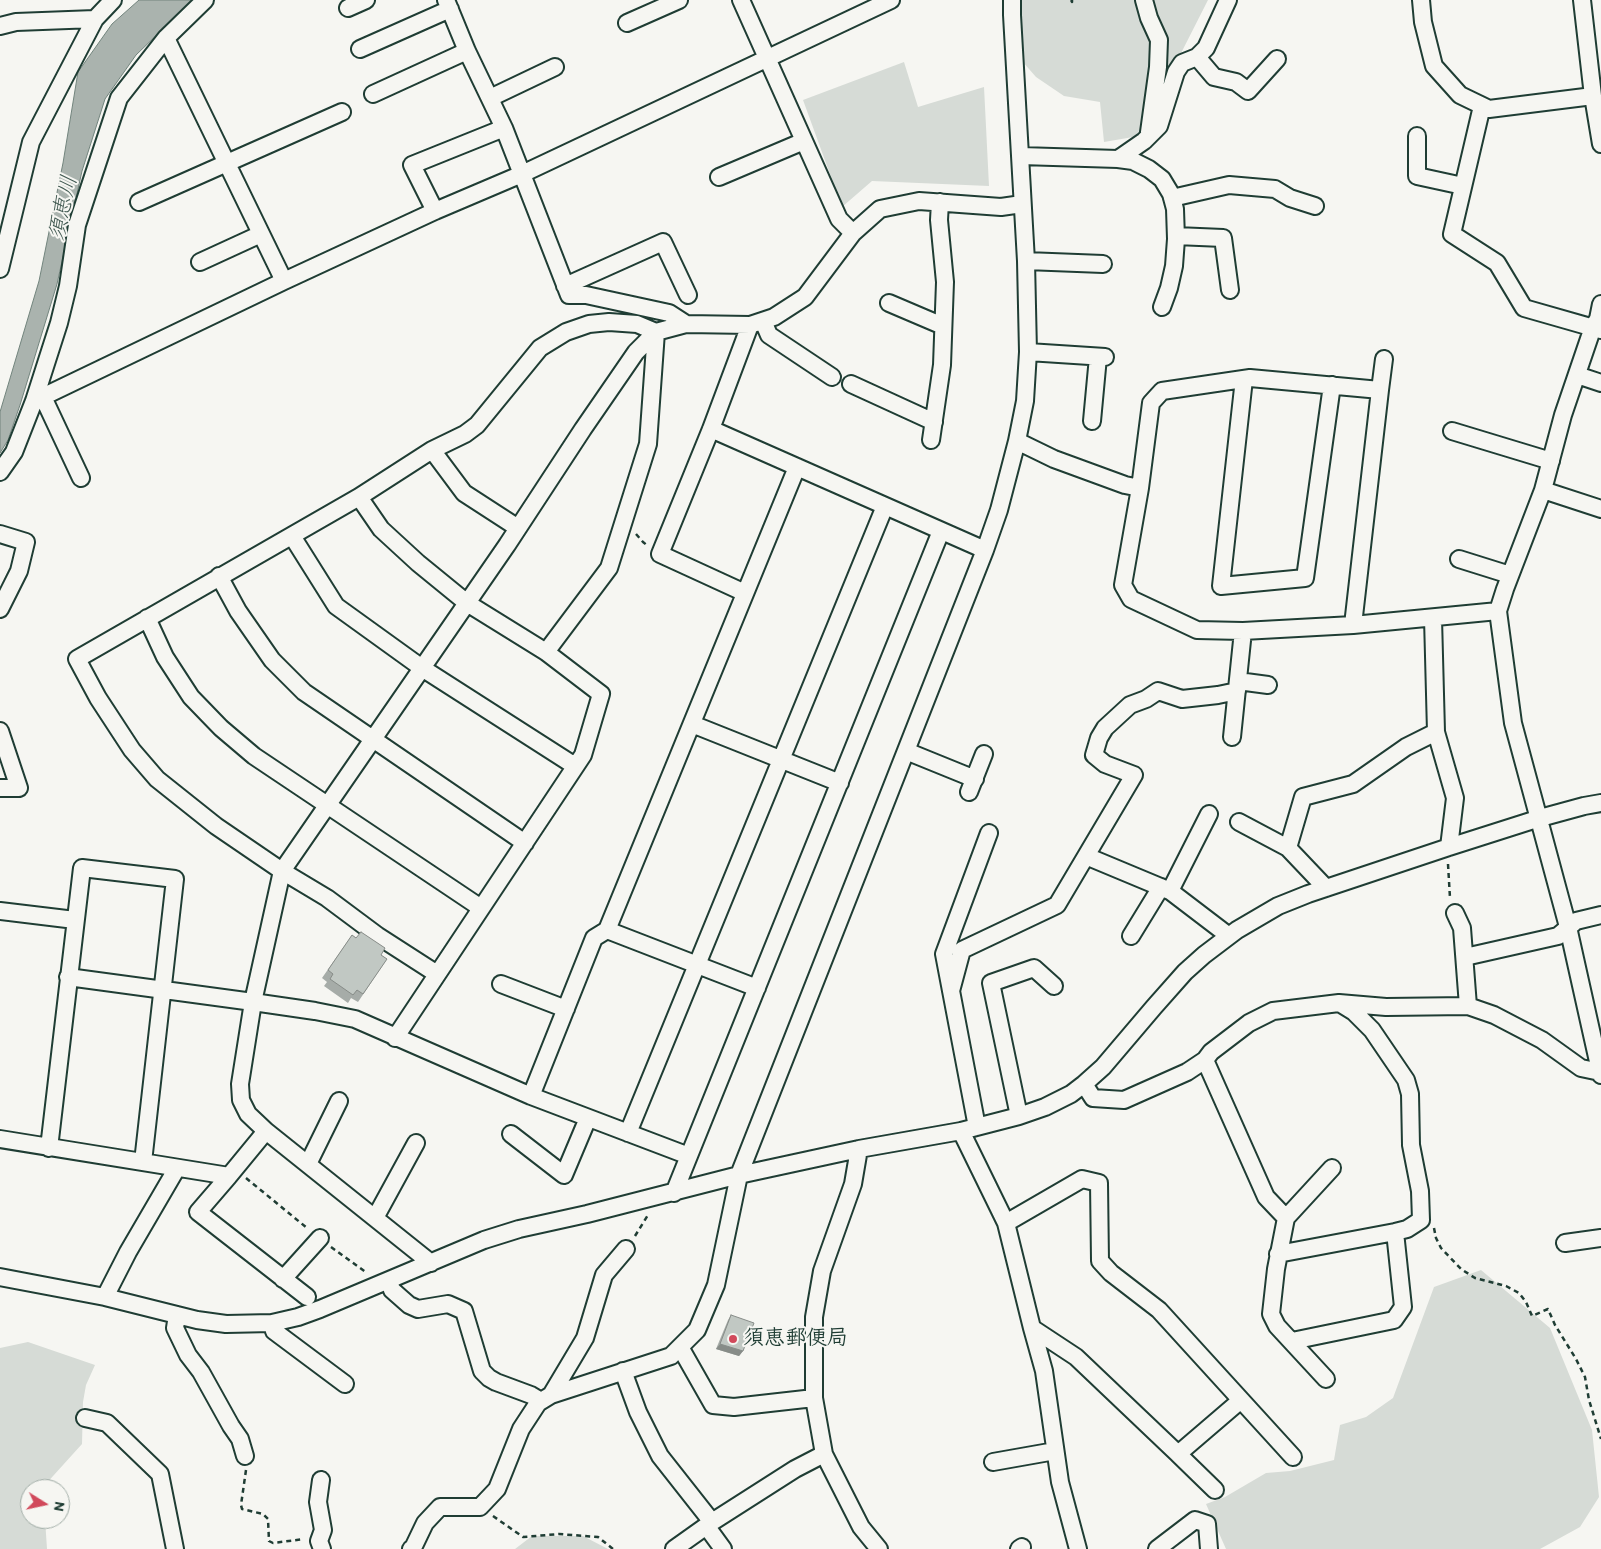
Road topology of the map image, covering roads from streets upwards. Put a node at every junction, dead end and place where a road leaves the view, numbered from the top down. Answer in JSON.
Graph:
{"nodes":[{"id":1,"x":113,"y":0,"type":"edge"},
{"id":2,"x":205,"y":0,"type":"edge"},
{"id":3,"x":366,"y":0,"type":"edge"},
{"id":4,"x":679,"y":0,"type":"edge"},
{"id":5,"x":741,"y":0,"type":"edge"},
{"id":6,"x":890,"y":0,"type":"edge"},
{"id":7,"x":1012,"y":0,"type":"edge"},
{"id":8,"x":1144,"y":0,"type":"edge"},
{"id":9,"x":1228,"y":0,"type":"edge"},
{"id":10,"x":1422,"y":0,"type":"edge"},
{"id":11,"x":1582,"y":0,"type":"edge"},
{"id":12,"x":448,"y":4,"type":"edge"},
{"id":13,"x":654,"y":5,"type":"edge"},
{"id":14,"x":348,"y":8,"type":"dead end"},
{"id":15,"x":95,"y":19,"type":"junction"},
{"id":16,"x":627,"y":23,"type":"dead end"},
{"id":17,"x":0,"y":26,"type":"edge"},
{"id":18,"x":166,"y":38,"type":"junction"},
{"id":19,"x":360,"y":49,"type":"dead end"},
{"id":20,"x":467,"y":51,"type":"junction"},
{"id":21,"x":1197,"y":57,"type":"junction"},
{"id":22,"x":767,"y":58,"type":"junction"},
{"id":23,"x":1595,"y":58,"type":"edge"},
{"id":24,"x":1277,"y":59,"type":"dead end"},
{"id":25,"x":555,"y":67,"type":"dead end"},
{"id":26,"x":373,"y":94,"type":"dead end"},
{"id":27,"x":1593,"y":96,"type":"junction"},
{"id":28,"x":490,"y":98,"type":"junction"},
{"id":29,"x":1482,"y":106,"type":"junction"},
{"id":30,"x":342,"y":112,"type":"dead end"},
{"id":31,"x":1600,"y":127,"type":"edge"},
{"id":32,"x":504,"y":128,"type":"junction"},
{"id":33,"x":1417,"y":136,"type":"dead end"},
{"id":34,"x":1148,"y":137,"type":"junction"},
{"id":35,"x":804,"y":141,"type":"junction"},
{"id":36,"x":1601,"y":144,"type":"edge"},
{"id":37,"x":1021,"y":156,"type":"junction"},
{"id":38,"x":1118,"y":159,"type":"junction"},
{"id":39,"x":225,"y":163,"type":"junction"},
{"id":40,"x":522,"y":174,"type":"junction"},
{"id":41,"x":719,"y":177,"type":"dead end"},
{"id":42,"x":1463,"y":186,"type":"junction"},
{"id":43,"x":1172,"y":198,"type":"junction"},
{"id":44,"x":139,"y":202,"type":"dead end"},
{"id":45,"x":940,"y":202,"type":"junction"},
{"id":46,"x":1022,"y":204,"type":"junction"},
{"id":47,"x":1315,"y":206,"type":"dead end"},
{"id":48,"x":435,"y":211,"type":"junction"},
{"id":49,"x":853,"y":233,"type":"junction"},
{"id":50,"x":261,"y":234,"type":"junction"},
{"id":51,"x":1176,"y":236,"type":"junction"},
{"id":52,"x":1026,"y":261,"type":"junction"},
{"id":53,"x":200,"y":262,"type":"dead end"},
{"id":54,"x":1104,"y":264,"type":"dead end"},
{"id":55,"x":0,"y":269,"type":"edge"},
{"id":56,"x":284,"y":281,"type":"junction"},
{"id":57,"x":565,"y":286,"type":"junction"},
{"id":58,"x":1230,"y":290,"type":"dead end"},
{"id":59,"x":688,"y":295,"type":"dead end"},
{"id":60,"x":889,"y":303,"type":"dead end"},
{"id":61,"x":1601,"y":304,"type":"edge"},
{"id":62,"x":1162,"y":307,"type":"dead end"},
{"id":63,"x":756,"y":323,"type":"junction"},
{"id":64,"x":686,"y":324,"type":"junction"},
{"id":65,"x":943,"y":326,"type":"junction"},
{"id":66,"x":1597,"y":329,"type":"edge"},
{"id":67,"x":656,"y":332,"type":"junction"},
{"id":68,"x":1028,"y":352,"type":"junction"},
{"id":69,"x":1384,"y":359,"type":"dead end"},
{"id":70,"x":1577,"y":375,"type":"junction"},
{"id":71,"x":832,"y":377,"type":"dead end"},
{"id":72,"x":1244,"y":379,"type":"junction"},
{"id":73,"x":1601,"y":383,"type":"edge"},
{"id":74,"x":851,"y":384,"type":"dead end"},
{"id":75,"x":1332,"y":385,"type":"junction"},
{"id":76,"x":1380,"y":390,"type":"junction"},
{"id":77,"x":38,"y":399,"type":"junction"},
{"id":78,"x":1092,"y":421,"type":"dead end"},
{"id":79,"x":934,"y":422,"type":"junction"},
{"id":80,"x":711,"y":429,"type":"junction"},
{"id":81,"x":1452,"y":431,"type":"dead end"},
{"id":82,"x":931,"y":440,"type":"dead end"},
{"id":83,"x":1018,"y":441,"type":"junction"},
{"id":84,"x":432,"y":450,"type":"junction"},
{"id":85,"x":1551,"y":461,"type":"junction"},
{"id":86,"x":797,"y":467,"type":"junction"},
{"id":87,"x":0,"y":472,"type":"edge"},
{"id":88,"x":81,"y":478,"type":"dead end"},
{"id":89,"x":1140,"y":488,"type":"junction"},
{"id":90,"x":1543,"y":490,"type":"junction"},
{"id":91,"x":359,"y":497,"type":"junction"},
{"id":92,"x":885,"y":506,"type":"junction"},
{"id":93,"x":1601,"y":509,"type":"edge"},
{"id":94,"x":518,"y":528,"type":"junction"},
{"id":95,"x":942,"y":531,"type":"junction"},
{"id":96,"x":0,"y":534,"type":"edge"},
{"id":97,"x":292,"y":536,"type":"junction"},
{"id":98,"x":984,"y":550,"type":"junction"},
{"id":99,"x":1459,"y":559,"type":"dead end"},
{"id":100,"x":1510,"y":575,"type":"junction"},
{"id":101,"x":219,"y":576,"type":"junction"},
{"id":102,"x":745,"y":593,"type":"junction"},
{"id":103,"x":467,"y":603,"type":"junction"},
{"id":104,"x":0,"y":609,"type":"edge"},
{"id":105,"x":1498,"y":611,"type":"junction"},
{"id":106,"x":147,"y":618,"type":"junction"},
{"id":107,"x":1433,"y":618,"type":"junction"},
{"id":108,"x":1353,"y":626,"type":"junction"},
{"id":109,"x":1243,"y":631,"type":"junction"},
{"id":110,"x":546,"y":652,"type":"junction"},
{"id":111,"x":422,"y":668,"type":"junction"},
{"id":112,"x":1268,"y":685,"type":"dead end"},
{"id":113,"x":1237,"y":686,"type":"junction"},
{"id":114,"x":692,"y":724,"type":"junction"},
{"id":115,"x":0,"y":731,"type":"edge"},
{"id":116,"x":1436,"y":732,"type":"junction"},
{"id":117,"x":1232,"y":737,"type":"dead end"},
{"id":118,"x":373,"y":738,"type":"junction"},
{"id":119,"x":906,"y":751,"type":"junction"},
{"id":120,"x":984,"y":754,"type":"dead end"},
{"id":121,"x":781,"y":760,"type":"junction"},
{"id":122,"x":576,"y":766,"type":"junction"},
{"id":123,"x":840,"y":783,"type":"junction"},
{"id":124,"x":0,"y":788,"type":"edge"},
{"id":125,"x":1601,"y":802,"type":"edge"},
{"id":126,"x":327,"y":805,"type":"junction"},
{"id":127,"x":1209,"y":814,"type":"dead end"},
{"id":128,"x":1540,"y":818,"type":"junction"},
{"id":129,"x":1239,"y":822,"type":"dead end"},
{"id":130,"x":989,"y":834,"type":"dead end"},
{"id":131,"x":525,"y":843,"type":"junction"},
{"id":132,"x":1449,"y":847,"type":"junction"},
{"id":133,"x":1288,"y":848,"type":"junction"},
{"id":134,"x":1086,"y":856,"type":"junction"},
{"id":135,"x":282,"y":871,"type":"junction"},
{"id":136,"x":1326,"y":888,"type":"junction"},
{"id":137,"x":1165,"y":889,"type":"junction"},
{"id":138,"x":481,"y":908,"type":"junction"},
{"id":139,"x":0,"y":911,"type":"edge"},
{"id":140,"x":1455,"y":913,"type":"road end"},
{"id":141,"x":1601,"y":915,"type":"edge"},
{"id":142,"x":75,"y":920,"type":"junction"},
{"id":143,"x":1568,"y":927,"type":"junction"},
{"id":144,"x":607,"y":930,"type":"junction"},
{"id":145,"x":1131,"y":936,"type":"dead end"},
{"id":146,"x":1229,"y":936,"type":"junction"},
{"id":147,"x":1465,"y":957,"type":"junction"},
{"id":148,"x":696,"y":966,"type":"junction"},
{"id":149,"x":437,"y":974,"type":"junction"},
{"id":150,"x":68,"y":978,"type":"junction"},
{"id":151,"x":501,"y":984,"type":"dead end"},
{"id":152,"x":1054,"y":986,"type":"dead end"},
{"id":153,"x":757,"y":988,"type":"junction"},
{"id":154,"x":164,"y":990,"type":"junction"},
{"id":155,"x":951,"y":991,"type":"junction"},
{"id":156,"x":253,"y":1002,"type":"junction"},
{"id":157,"x":1339,"y":1002,"type":"junction"},
{"id":158,"x":1468,"y":1006,"type":"junction"},
{"id":159,"x":566,"y":1010,"type":"junction"},
{"id":160,"x":395,"y":1038,"type":"junction"},
{"id":161,"x":1205,"y":1060,"type":"junction"},
{"id":162,"x":1601,"y":1074,"type":"edge"},
{"id":163,"x":1084,"y":1084,"type":"junction"},
{"id":164,"x":531,"y":1096,"type":"junction"},
{"id":165,"x":339,"y":1101,"type":"dead end"},
{"id":166,"x":1019,"y":1116,"type":"junction"},
{"id":167,"x":588,"y":1118,"type":"junction"},
{"id":168,"x":977,"y":1127,"type":"junction"},
{"id":169,"x":266,"y":1131,"type":"junction"},
{"id":170,"x":961,"y":1131,"type":"junction"},
{"id":171,"x":628,"y":1133,"type":"junction"},
{"id":172,"x":511,"y":1134,"type":"dead end"},
{"id":173,"x":0,"y":1139,"type":"edge"},
{"id":174,"x":416,"y":1143,"type":"dead end"},
{"id":175,"x":48,"y":1148,"type":"junction"},
{"id":176,"x":859,"y":1149,"type":"junction"},
{"id":177,"x":689,"y":1156,"type":"junction"},
{"id":178,"x":143,"y":1162,"type":"junction"},
{"id":179,"x":308,"y":1164,"type":"junction"},
{"id":180,"x":177,"y":1168,"type":"junction"},
{"id":181,"x":1332,"y":1168,"type":"dead end"},
{"id":182,"x":232,"y":1172,"type":"junction"},
{"id":183,"x":739,"y":1175,"type":"junction"},
{"id":184,"x":667,"y":1195,"type":"junction"},
{"id":185,"x":375,"y":1218,"type":"junction"},
{"id":186,"x":1286,"y":1218,"type":"junction"},
{"id":187,"x":1006,"y":1223,"type":"junction"},
{"id":188,"x":1395,"y":1232,"type":"junction"},
{"id":189,"x":320,"y":1238,"type":"road end"},
{"id":190,"x":1601,"y":1238,"type":"edge"},
{"id":191,"x":1565,"y":1243,"type":"dead end"},
{"id":192,"x":626,"y":1249,"type":"road end"},
{"id":193,"x":1278,"y":1254,"type":"junction"},
{"id":194,"x":430,"y":1263,"type":"junction"},
{"id":195,"x":0,"y":1277,"type":"edge"},
{"id":196,"x":284,"y":1279,"type":"junction"},
{"id":197,"x":389,"y":1281,"type":"junction"},
{"id":198,"x":105,"y":1297,"type":"junction"},
{"id":199,"x":307,"y":1297,"type":"dead end"},
{"id":200,"x":177,"y":1315,"type":"junction"},
{"id":201,"x":272,"y":1323,"type":"junction"},
{"id":202,"x":1032,"y":1328,"type":"junction"},
{"id":203,"x":1292,"y":1341,"type":"junction"},
{"id":204,"x":680,"y":1347,"type":"junction"},
{"id":205,"x":623,"y":1371,"type":"junction"},
{"id":206,"x":1326,"y":1379,"type":"dead end"},
{"id":207,"x":344,"y":1384,"type":"dead end"},
{"id":208,"x":546,"y":1398,"type":"junction"},
{"id":209,"x":814,"y":1398,"type":"junction"},
{"id":210,"x":1241,"y":1400,"type":"junction"},
{"id":211,"x":85,"y":1418,"type":"dead end"},
{"id":212,"x":1055,"y":1451,"type":"junction"},
{"id":213,"x":824,"y":1454,"type":"junction"},
{"id":214,"x":1178,"y":1454,"type":"junction"},
{"id":215,"x":245,"y":1456,"type":"road end"},
{"id":216,"x":1293,"y":1457,"type":"dead end"},
{"id":217,"x":993,"y":1462,"type":"dead end"},
{"id":218,"x":321,"y":1480,"type":"dead end"},
{"id":219,"x":1215,"y":1490,"type":"dead end"},
{"id":220,"x":710,"y":1524,"type":"junction"},
{"id":221,"x":321,"y":1545,"type":"edge"},
{"id":222,"x":174,"y":1549,"type":"edge"},
{"id":223,"x":411,"y":1549,"type":"edge"},
{"id":224,"x":674,"y":1549,"type":"edge"},
{"id":225,"x":723,"y":1549,"type":"edge"},
{"id":226,"x":879,"y":1549,"type":"edge"},
{"id":227,"x":1078,"y":1549,"type":"edge"},
{"id":228,"x":1156,"y":1549,"type":"edge"},
{"id":229,"x":1210,"y":1549,"type":"edge"}],
"edges":[{"from":1,"to":15,"type":"street"},
{"from":2,"to":18,"type":"street"},
{"from":3,"to":14,"type":"street"},
{"from":4,"to":13,"type":"street"},
{"from":5,"to":22,"type":"street"},
{"from":6,"to":22,"type":"street"},
{"from":7,"to":37,"type":"street"},
{"from":8,"to":34,"type":"street"},
{"from":9,"to":21,"type":"street"},
{"from":10,"to":29,"type":"street"},
{"from":11,"to":23,"type":"street"},
{"from":12,"to":19,"type":"street"},
{"from":12,"to":20,"type":"street"},
{"from":13,"to":16,"type":"street"},
{"from":15,"to":17,"type":"street"},
{"from":15,"to":55,"type":"street"},
{"from":18,"to":39,"type":"street"},
{"from":18,"to":77,"type":"street"},
{"from":20,"to":26,"type":"street"},
{"from":20,"to":28,"type":"street"},
{"from":21,"to":24,"type":"street"},
{"from":21,"to":34,"type":"street"},
{"from":22,"to":35,"type":"street"},
{"from":22,"to":40,"type":"street"},
{"from":23,"to":27,"type":"street"},
{"from":25,"to":28,"type":"street"},
{"from":27,"to":29,"type":"street"},
{"from":27,"to":31,"type":"street"},
{"from":28,"to":32,"type":"street"},
{"from":29,"to":42,"type":"street"},
{"from":30,"to":39,"type":"street"},
{"from":31,"to":36,"type":"street"},
{"from":32,"to":40,"type":"street"},
{"from":32,"to":48,"type":"street"},
{"from":33,"to":42,"type":"street"},
{"from":34,"to":38,"type":"street"},
{"from":35,"to":41,"type":"street"},
{"from":35,"to":49,"type":"street"},
{"from":37,"to":38,"type":"street"},
{"from":37,"to":46,"type":"street"},
{"from":38,"to":43,"type":"street"},
{"from":39,"to":44,"type":"street"},
{"from":39,"to":50,"type":"street"},
{"from":40,"to":48,"type":"street"},
{"from":40,"to":57,"type":"street"},
{"from":42,"to":66,"type":"street"},
{"from":43,"to":47,"type":"street"},
{"from":43,"to":51,"type":"street"},
{"from":45,"to":46,"type":"street"},
{"from":45,"to":49,"type":"street"},
{"from":45,"to":65,"type":"street"},
{"from":46,"to":52,"type":"street"},
{"from":48,"to":56,"type":"street"},
{"from":49,"to":63,"type":"street"},
{"from":50,"to":53,"type":"street"},
{"from":50,"to":56,"type":"street"},
{"from":51,"to":58,"type":"street"},
{"from":51,"to":62,"type":"street"},
{"from":52,"to":54,"type":"street"},
{"from":52,"to":68,"type":"street"},
{"from":56,"to":77,"type":"street"},
{"from":57,"to":59,"type":"street"},
{"from":57,"to":64,"type":"street"},
{"from":60,"to":65,"type":"street"},
{"from":61,"to":66,"type":"street"},
{"from":63,"to":64,"type":"street"},
{"from":63,"to":71,"type":"street"},
{"from":63,"to":80,"type":"street"},
{"from":64,"to":67,"type":"street"},
{"from":65,"to":79,"type":"street"},
{"from":66,"to":70,"type":"street"},
{"from":67,"to":84,"type":"street"},
{"from":67,"to":94,"type":"street"},
{"from":67,"to":110,"type":"street"},
{"from":68,"to":78,"type":"street"},
{"from":68,"to":83,"type":"street"},
{"from":69,"to":76,"type":"street"},
{"from":70,"to":73,"type":"street"},
{"from":70,"to":85,"type":"street"},
{"from":72,"to":75,"type":"street"},
{"from":72,"to":75,"type":"street"},
{"from":72,"to":89,"type":"street"},
{"from":74,"to":79,"type":"street"},
{"from":75,"to":76,"type":"street"},
{"from":76,"to":108,"type":"street"},
{"from":77,"to":87,"type":"street"},
{"from":77,"to":88,"type":"street"},
{"from":79,"to":82,"type":"street"},
{"from":80,"to":86,"type":"street"},
{"from":80,"to":102,"type":"street"},
{"from":81,"to":85,"type":"street"},
{"from":83,"to":89,"type":"street"},
{"from":83,"to":98,"type":"street"},
{"from":84,"to":91,"type":"street"},
{"from":84,"to":94,"type":"street"},
{"from":85,"to":90,"type":"street"},
{"from":86,"to":92,"type":"street"},
{"from":86,"to":102,"type":"street"},
{"from":89,"to":109,"type":"street"},
{"from":90,"to":93,"type":"street"},
{"from":90,"to":100,"type":"street"},
{"from":91,"to":97,"type":"street"},
{"from":91,"to":103,"type":"street"},
{"from":92,"to":95,"type":"street"},
{"from":92,"to":121,"type":"street"},
{"from":94,"to":103,"type":"street"},
{"from":95,"to":98,"type":"street"},
{"from":95,"to":123,"type":"street"},
{"from":96,"to":104,"type":"street"},
{"from":97,"to":101,"type":"street"},
{"from":97,"to":111,"type":"street"},
{"from":98,"to":119,"type":"street"},
{"from":99,"to":100,"type":"street"},
{"from":100,"to":105,"type":"street"},
{"from":101,"to":106,"type":"street"},
{"from":101,"to":118,"type":"street"},
{"from":102,"to":114,"type":"street"},
{"from":103,"to":110,"type":"street"},
{"from":103,"to":111,"type":"street"},
{"from":105,"to":107,"type":"street"},
{"from":105,"to":128,"type":"street"},
{"from":106,"to":126,"type":"street"},
{"from":106,"to":135,"type":"street"},
{"from":107,"to":108,"type":"street"},
{"from":107,"to":116,"type":"street"},
{"from":108,"to":109,"type":"street"},
{"from":109,"to":113,"type":"street"},
{"from":110,"to":122,"type":"street"},
{"from":111,"to":118,"type":"street"},
{"from":111,"to":122,"type":"street"},
{"from":112,"to":113,"type":"street"},
{"from":113,"to":117,"type":"street"},
{"from":113,"to":134,"type":"street"},
{"from":114,"to":121,"type":"street"},
{"from":114,"to":144,"type":"street"},
{"from":115,"to":124,"type":"street"},
{"from":116,"to":132,"type":"street"},
{"from":116,"to":133,"type":"street"},
{"from":118,"to":126,"type":"street"},
{"from":118,"to":131,"type":"street"},
{"from":119,"to":120,"type":"street"},
{"from":119,"to":183,"type":"street"},
{"from":121,"to":123,"type":"street"},
{"from":121,"to":148,"type":"street"},
{"from":122,"to":131,"type":"street"},
{"from":123,"to":153,"type":"street"},
{"from":125,"to":128,"type":"street"},
{"from":126,"to":135,"type":"street"},
{"from":126,"to":138,"type":"street"},
{"from":127,"to":137,"type":"street"},
{"from":128,"to":132,"type":"street"},
{"from":128,"to":143,"type":"street"},
{"from":129,"to":133,"type":"street"},
{"from":130,"to":155,"type":"street"},
{"from":131,"to":138,"type":"street"},
{"from":132,"to":136,"type":"street"},
{"from":133,"to":136,"type":"street"},
{"from":134,"to":137,"type":"street"},
{"from":134,"to":155,"type":"street"},
{"from":135,"to":149,"type":"street"},
{"from":135,"to":156,"type":"street"},
{"from":136,"to":146,"type":"street"},
{"from":137,"to":145,"type":"street"},
{"from":137,"to":146,"type":"street"},
{"from":138,"to":149,"type":"street"},
{"from":139,"to":142,"type":"street"},
{"from":140,"to":147,"type":"street"},
{"from":141,"to":143,"type":"street"},
{"from":142,"to":150,"type":"street"},
{"from":142,"to":154,"type":"street"},
{"from":143,"to":147,"type":"street"},
{"from":143,"to":162,"type":"street"},
{"from":144,"to":148,"type":"street"},
{"from":144,"to":159,"type":"street"},
{"from":146,"to":163,"type":"street"},
{"from":147,"to":158,"type":"street"},
{"from":148,"to":153,"type":"street"},
{"from":148,"to":171,"type":"street"},
{"from":149,"to":160,"type":"street"},
{"from":150,"to":154,"type":"street"},
{"from":150,"to":175,"type":"street"},
{"from":151,"to":159,"type":"street"},
{"from":152,"to":166,"type":"street"},
{"from":153,"to":177,"type":"street"},
{"from":154,"to":156,"type":"street"},
{"from":154,"to":178,"type":"street"},
{"from":155,"to":168,"type":"street"},
{"from":156,"to":160,"type":"street"},
{"from":156,"to":169,"type":"street"},
{"from":157,"to":158,"type":"street"},
{"from":157,"to":161,"type":"street"},
{"from":157,"to":188,"type":"street"},
{"from":158,"to":162,"type":"street"},
{"from":159,"to":164,"type":"street"},
{"from":160,"to":164,"type":"street"},
{"from":161,"to":163,"type":"street"},
{"from":161,"to":186,"type":"street"},
{"from":163,"to":166,"type":"street"},
{"from":164,"to":167,"type":"street"},
{"from":165,"to":179,"type":"street"},
{"from":166,"to":168,"type":"street"},
{"from":167,"to":171,"type":"street"},
{"from":167,"to":172,"type":"street"},
{"from":168,"to":170,"type":"street"},
{"from":169,"to":179,"type":"street"},
{"from":169,"to":182,"type":"street"},
{"from":170,"to":176,"type":"street"},
{"from":170,"to":187,"type":"street"},
{"from":171,"to":177,"type":"street"},
{"from":173,"to":175,"type":"street"},
{"from":174,"to":185,"type":"street"},
{"from":175,"to":178,"type":"street"},
{"from":176,"to":183,"type":"street"},
{"from":176,"to":209,"type":"street"},
{"from":177,"to":184,"type":"street"},
{"from":178,"to":180,"type":"street"},
{"from":179,"to":185,"type":"street"},
{"from":180,"to":182,"type":"street"},
{"from":180,"to":198,"type":"street"},
{"from":181,"to":186,"type":"street"},
{"from":182,"to":196,"type":"street"},
{"from":183,"to":184,"type":"street"},
{"from":183,"to":204,"type":"street"},
{"from":184,"to":194,"type":"street"},
{"from":185,"to":194,"type":"street"},
{"from":186,"to":193,"type":"street"},
{"from":187,"to":202,"type":"street"},
{"from":187,"to":210,"type":"street"},
{"from":188,"to":193,"type":"street"},
{"from":188,"to":203,"type":"street"},
{"from":189,"to":196,"type":"street"},
{"from":190,"to":191,"type":"street"},
{"from":192,"to":208,"type":"street"},
{"from":193,"to":203,"type":"street"},
{"from":194,"to":197,"type":"street"},
{"from":195,"to":198,"type":"street"},
{"from":196,"to":199,"type":"street"},
{"from":197,"to":201,"type":"street"},
{"from":197,"to":208,"type":"street"},
{"from":198,"to":200,"type":"street"},
{"from":200,"to":201,"type":"street"},
{"from":200,"to":215,"type":"street"},
{"from":201,"to":207,"type":"street"},
{"from":202,"to":212,"type":"street"},
{"from":202,"to":214,"type":"street"},
{"from":203,"to":206,"type":"street"},
{"from":204,"to":205,"type":"street"},
{"from":204,"to":209,"type":"street"},
{"from":205,"to":208,"type":"street"},
{"from":205,"to":220,"type":"street"},
{"from":208,"to":223,"type":"street"},
{"from":209,"to":213,"type":"street"},
{"from":210,"to":214,"type":"street"},
{"from":210,"to":216,"type":"street"},
{"from":211,"to":222,"type":"street"},
{"from":212,"to":217,"type":"street"},
{"from":212,"to":227,"type":"street"},
{"from":213,"to":220,"type":"street"},
{"from":213,"to":226,"type":"street"},
{"from":214,"to":219,"type":"street"},
{"from":218,"to":221,"type":"street"},
{"from":220,"to":224,"type":"street"},
{"from":220,"to":225,"type":"street"},
{"from":228,"to":229,"type":"street"}]}
